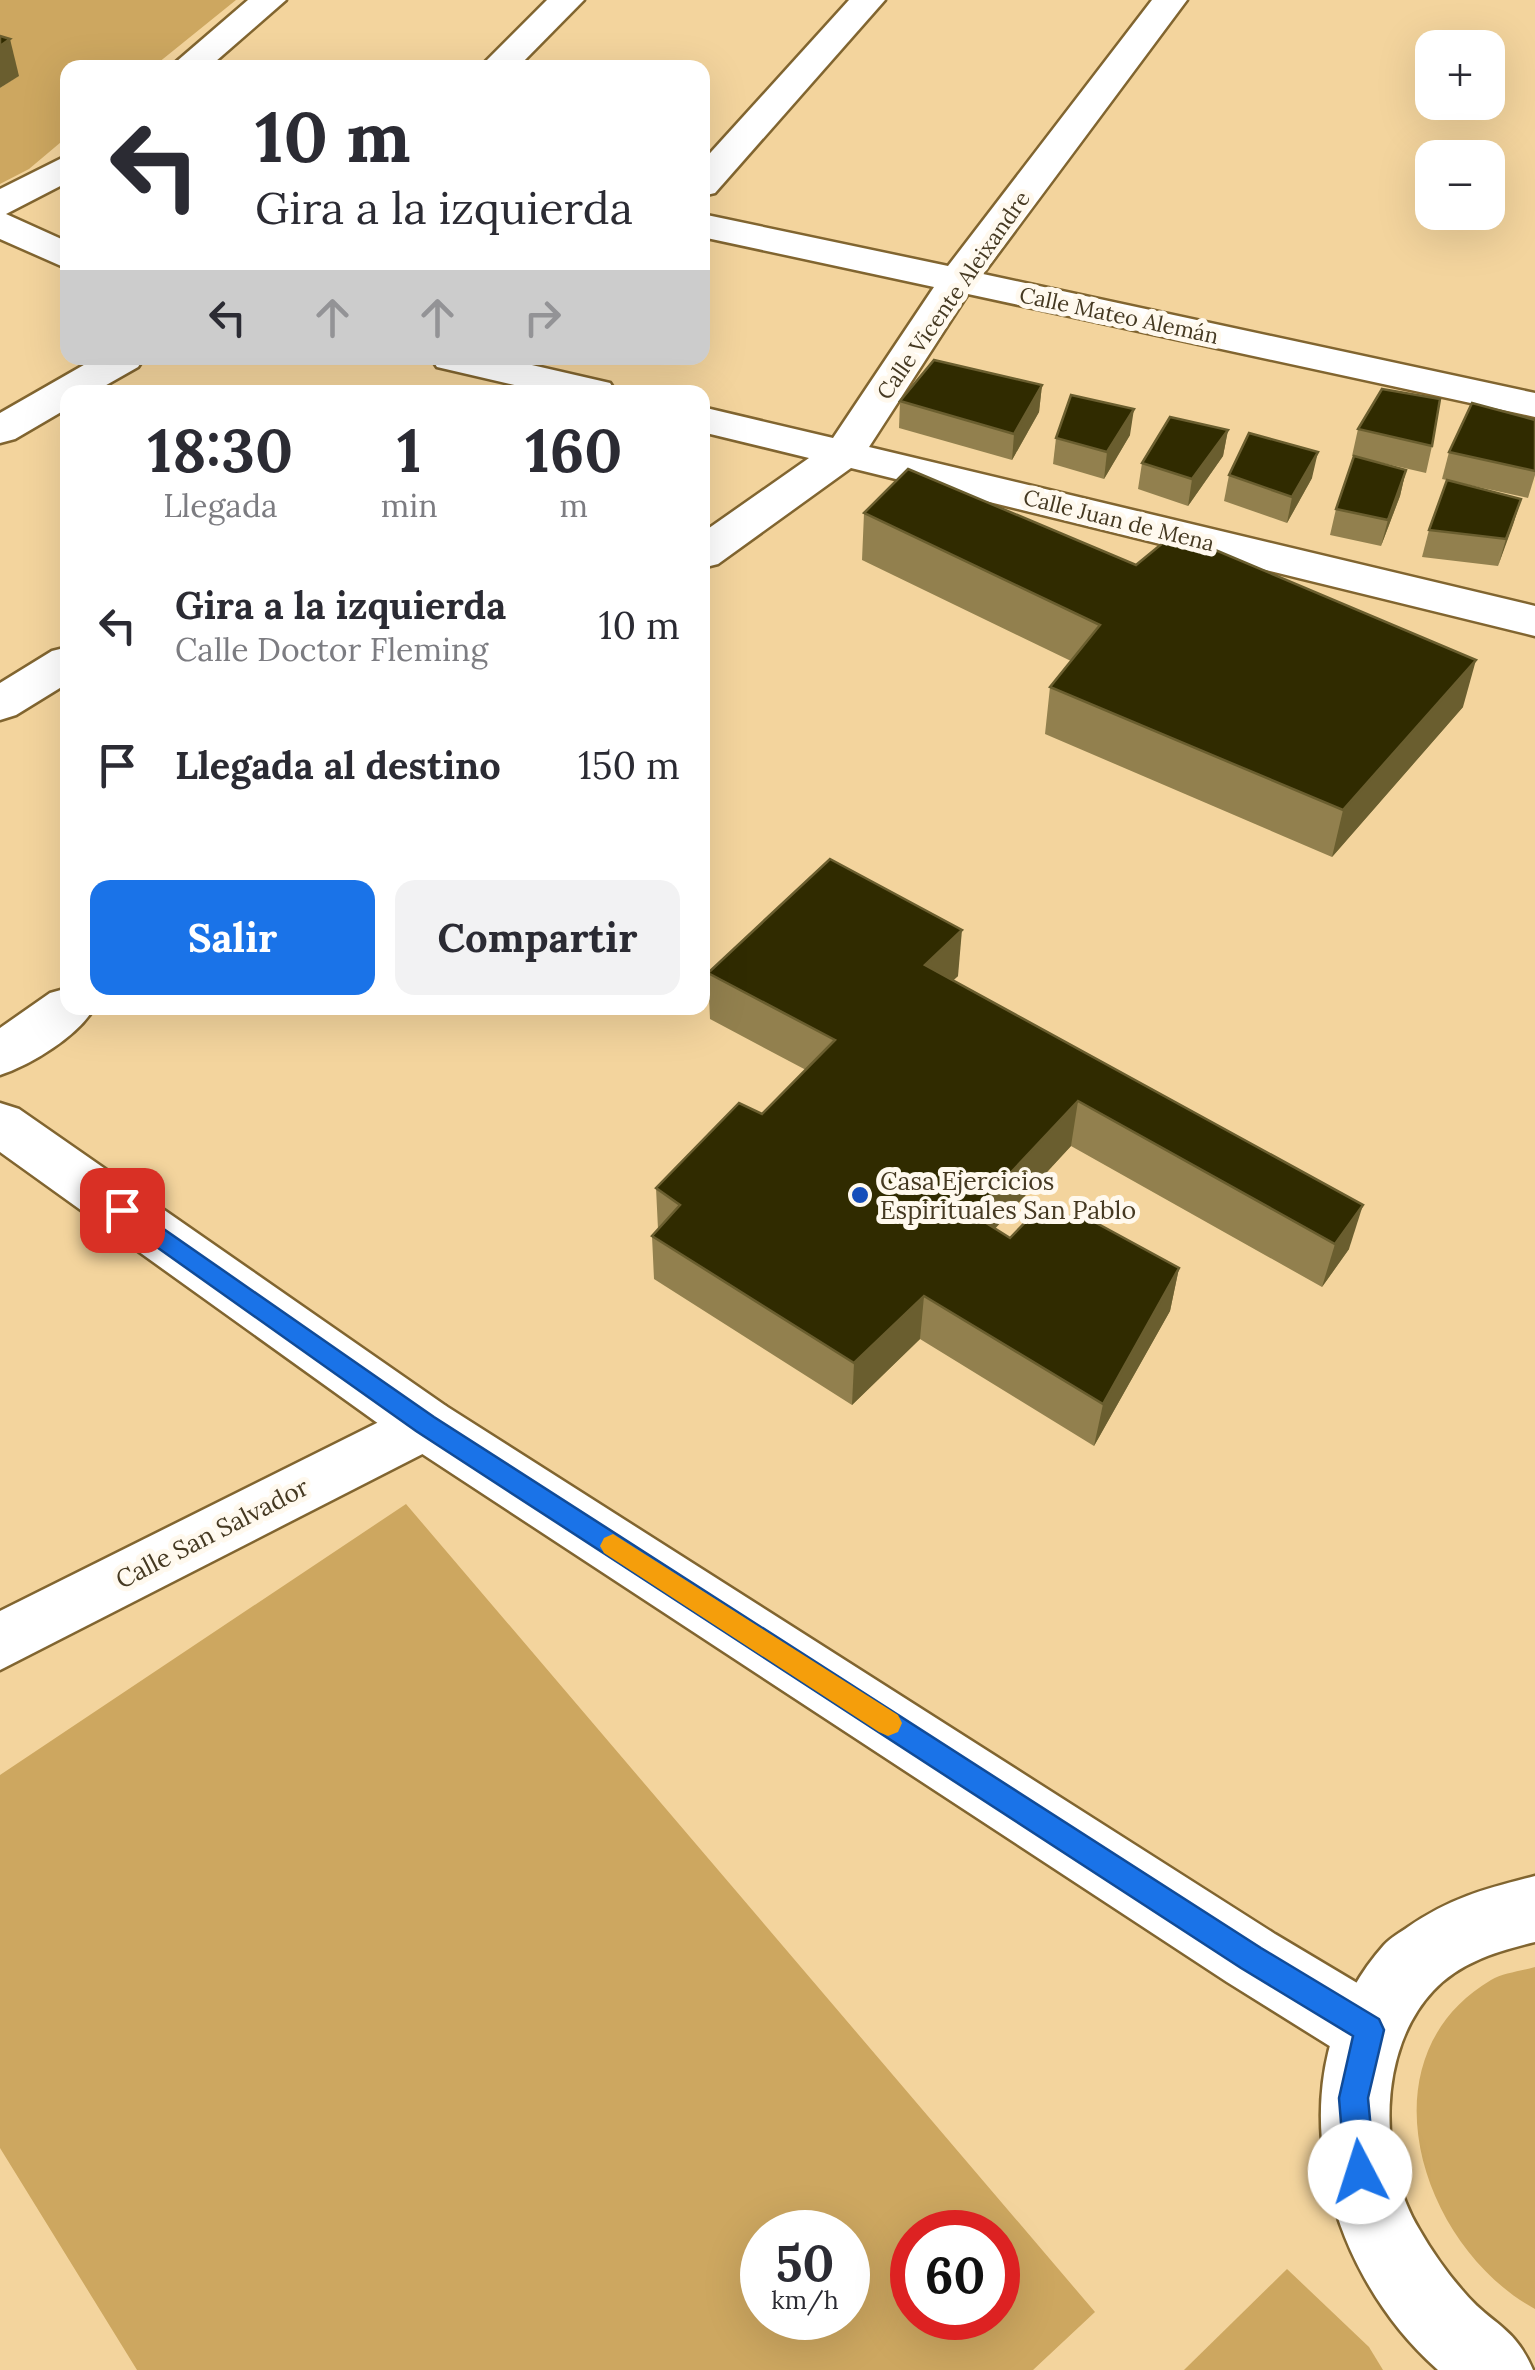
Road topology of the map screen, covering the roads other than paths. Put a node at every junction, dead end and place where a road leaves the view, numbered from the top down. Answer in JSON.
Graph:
{"nodes":[{"id":1,"x":268,"y":0,"type":"edge"},
{"id":2,"x":567,"y":0,"type":"edge"},
{"id":3,"x":868,"y":0,"type":"edge"},
{"id":4,"x":1170,"y":0,"type":"edge"},
{"id":5,"x":196,"y":60,"type":"edge"},
{"id":6,"x":504,"y":60,"type":"edge"},
{"id":7,"x":60,"y":170,"type":"edge"},
{"id":8,"x":710,"y":176,"type":"edge"},
{"id":9,"x":0,"y":204,"type":"edge"},
{"id":10,"x":0,"y":224,"type":"edge"},
{"id":11,"x":710,"y":227,"type":"edge"},
{"id":12,"x":60,"y":253,"type":"edge"},
{"id":13,"x":958,"y":280,"type":"junction"},
{"id":14,"x":112,"y":365,"type":"edge"},
{"id":15,"x":467,"y":365,"type":"edge"},
{"id":16,"x":510,"y":384,"type":"edge"},
{"id":17,"x":78,"y":385,"type":"edge"},
{"id":18,"x":60,"y":395,"type":"edge"},
{"id":19,"x":1535,"y":405,"type":"edge"},
{"id":20,"x":710,"y":420,"type":"edge"},
{"id":21,"x":0,"y":430,"type":"edge"},
{"id":22,"x":844,"y":453,"type":"junction"},
{"id":23,"x":710,"y":548,"type":"edge"},
{"id":24,"x":1535,"y":621,"type":"edge"},
{"id":25,"x":60,"y":667,"type":"edge"},
{"id":26,"x":0,"y":704,"type":"edge"},
{"id":27,"x":60,"y":1013,"type":"edge"},
{"id":28,"x":0,"y":1055,"type":"edge"},
{"id":29,"x":0,"y":1124,"type":"edge"},
{"id":30,"x":425,"y":1424,"type":"junction"},
{"id":31,"x":0,"y":1642,"type":"edge"},
{"id":32,"x":1535,"y":1909,"type":"edge"},
{"id":33,"x":1369,"y":2030,"type":"junction"},
{"id":34,"x":1437,"y":2345,"type":"edge"},
{"id":35,"x":1496,"y":2370,"type":"edge"}],
"edges":[{"from":1,"to":5,"type":"street"},
{"from":2,"to":6,"type":"street"},
{"from":3,"to":8,"type":"street"},
{"from":4,"to":13,"type":"street","name":"Calle Vicente Aleixandre"},
{"from":7,"to":9,"type":"street"},
{"from":10,"to":12,"type":"street"},
{"from":11,"to":13,"type":"street","name":"Calle Mateo Alemán"},
{"from":13,"to":19,"type":"street","name":"Calle Mateo Alemán"},
{"from":13,"to":22,"type":"street","name":"Calle Vicente Aleixandre"},
{"from":14,"to":17,"type":"street"},
{"from":15,"to":16,"type":"street"},
{"from":18,"to":21,"type":"street"},
{"from":20,"to":22,"type":"street","name":"Calle Juan de Mena"},
{"from":22,"to":23,"type":"street","name":"Calle Vicente Aleixandre"},
{"from":22,"to":24,"type":"street","name":"Calle Juan de Mena"},
{"from":25,"to":26,"type":"street"},
{"from":27,"to":28,"type":"street"},
{"from":29,"to":30,"type":"street"},
{"from":30,"to":31,"type":"street","name":"Calle San Salvador"},
{"from":30,"to":33,"type":"street"},
{"from":32,"to":33,"type":"street"},
{"from":33,"to":34,"type":"street"},
{"from":34,"to":35,"type":"street"}]}
